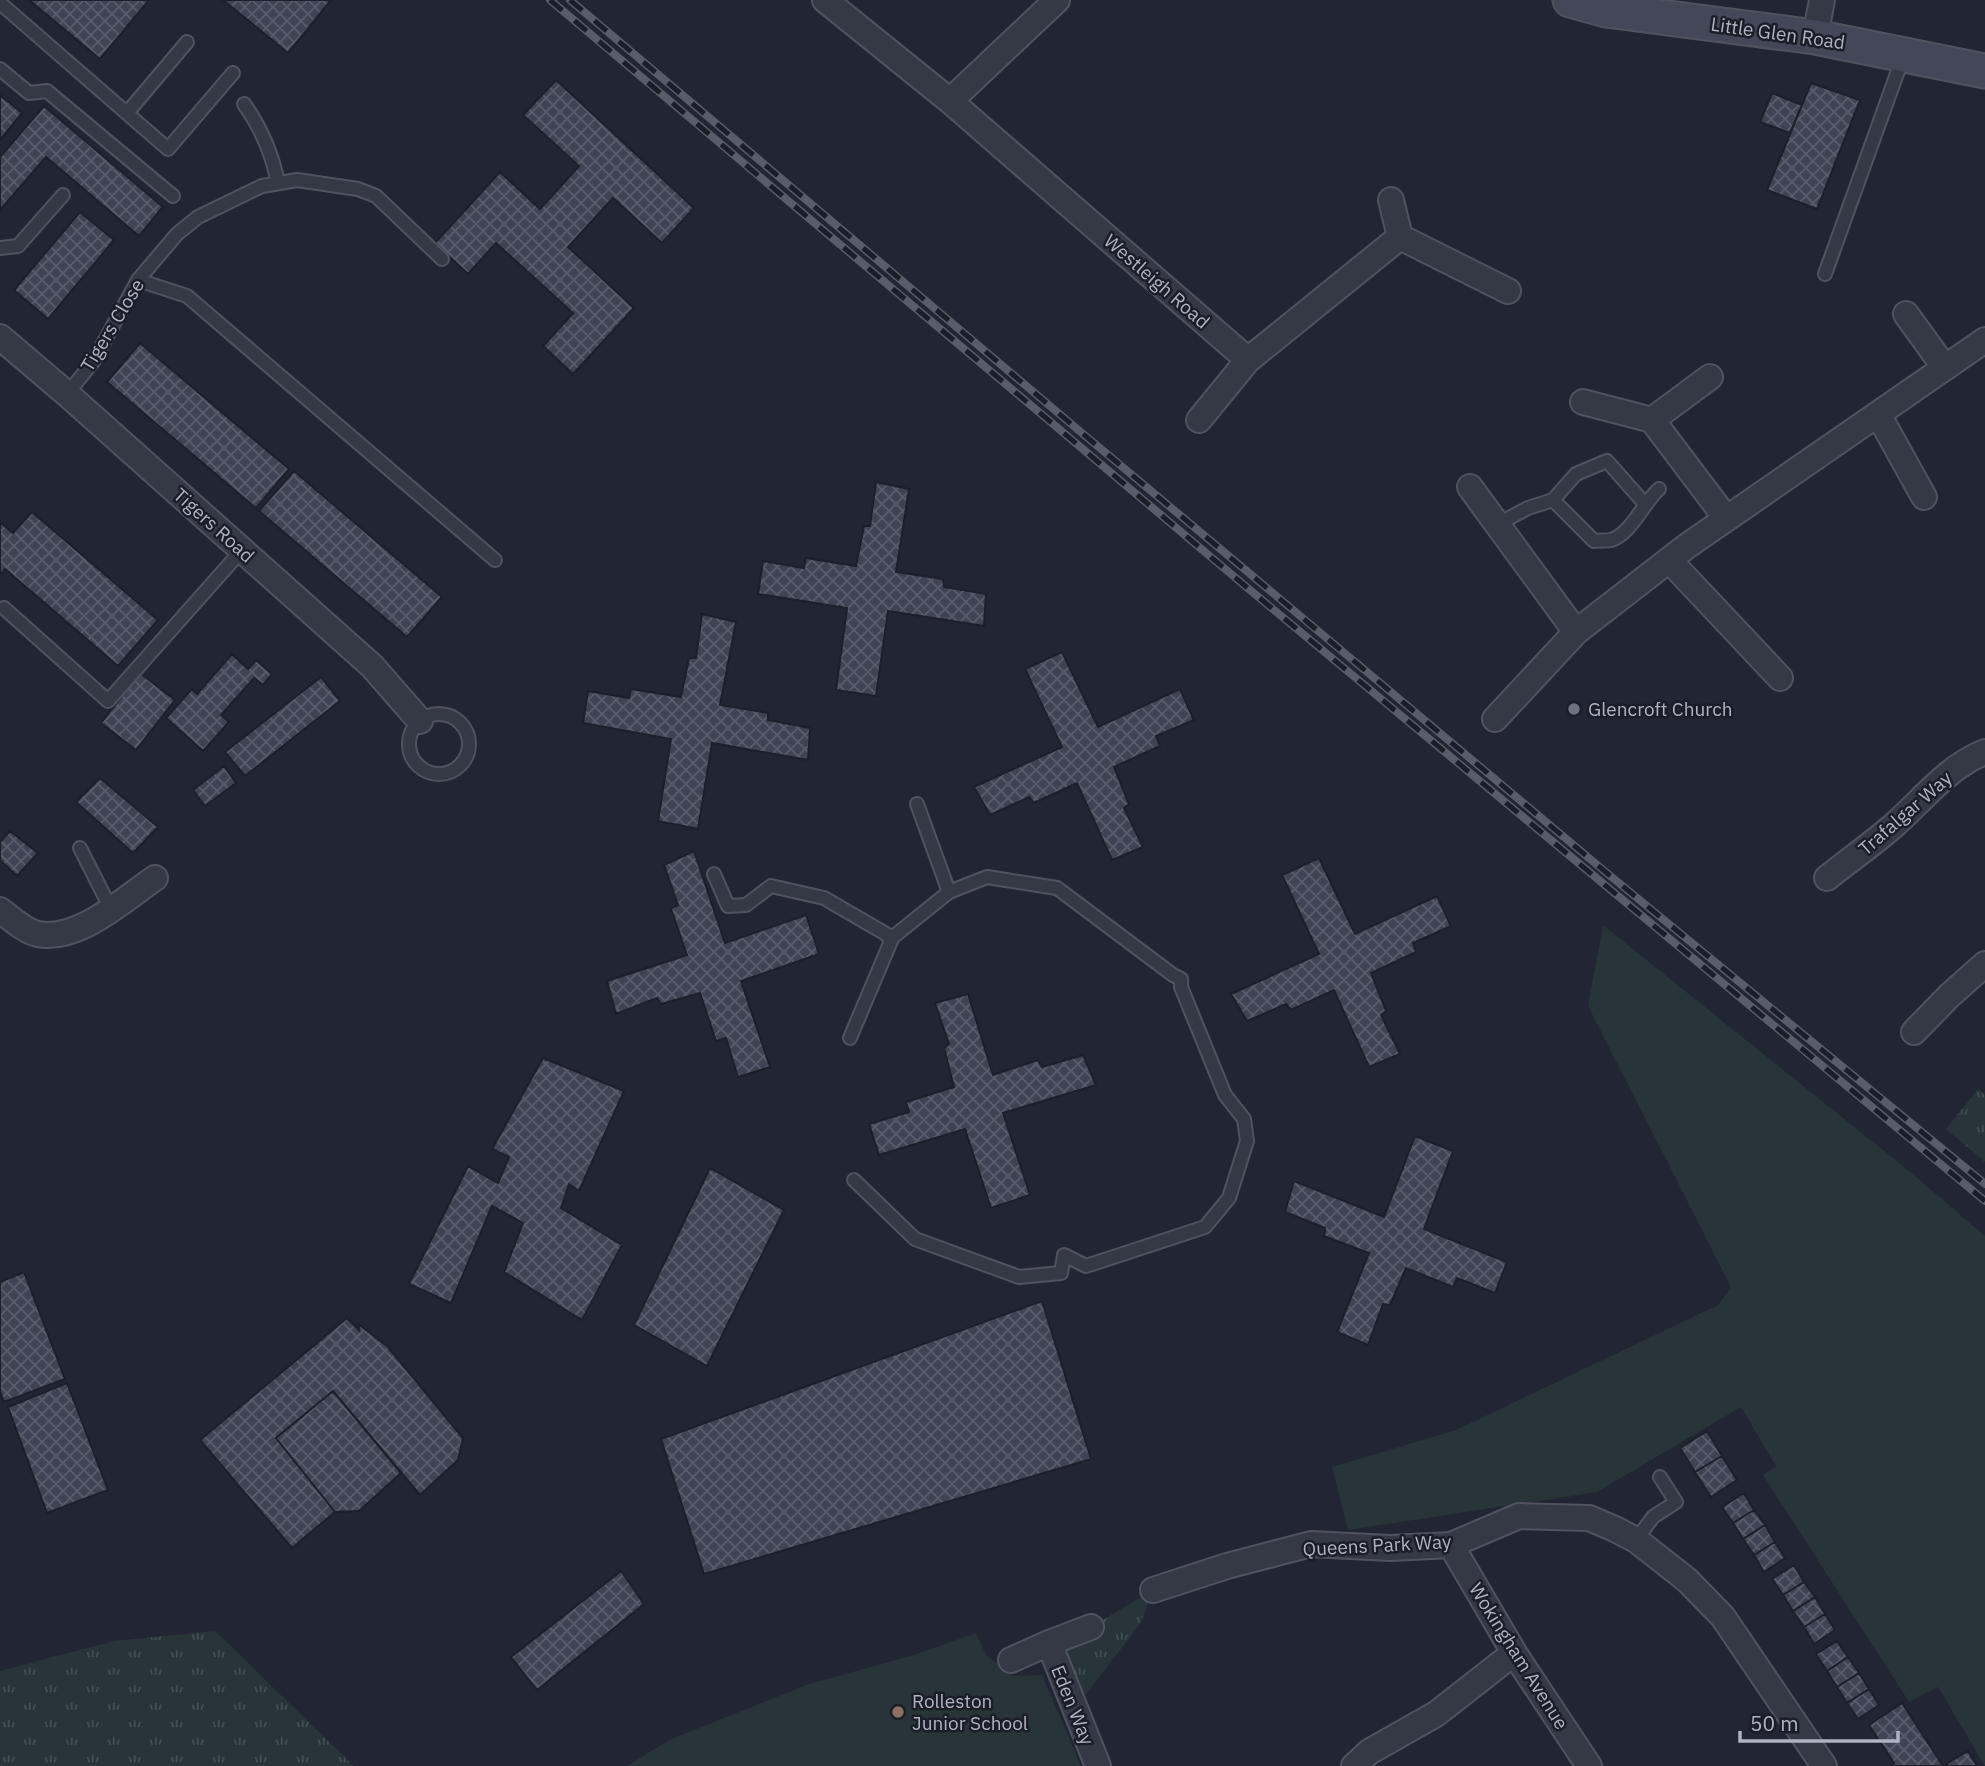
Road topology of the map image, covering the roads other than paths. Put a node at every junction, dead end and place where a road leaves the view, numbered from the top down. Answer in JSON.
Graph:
{"nodes":[{"id":1,"x":825,"y":0,"type":"edge"},
{"id":2,"x":1058,"y":0,"type":"edge"},
{"id":3,"x":1570,"y":0,"type":"edge"},
{"id":4,"x":1822,"y":0,"type":"edge"},
{"id":5,"x":0,"y":4,"type":"edge"},
{"id":6,"x":1815,"y":37,"type":"junction"},
{"id":7,"x":187,"y":42,"type":"dead end"},
{"id":8,"x":1904,"y":53,"type":"junction"},
{"id":9,"x":0,"y":69,"type":"edge"},
{"id":10,"x":1985,"y":71,"type":"edge"},
{"id":11,"x":233,"y":73,"type":"dead end"},
{"id":12,"x":950,"y":101,"type":"junction"},
{"id":13,"x":244,"y":104,"type":"dead end"},
{"id":14,"x":127,"y":113,"type":"junction"},
{"id":15,"x":278,"y":183,"type":"junction"},
{"id":16,"x":63,"y":195,"type":"dead end"},
{"id":17,"x":173,"y":196,"type":"dead end"},
{"id":18,"x":1391,"y":200,"type":"dead end"},
{"id":19,"x":1401,"y":237,"type":"junction"},
{"id":20,"x":0,"y":248,"type":"edge"},
{"id":21,"x":442,"y":259,"type":"dead end"},
{"id":22,"x":1825,"y":274,"type":"dead end"},
{"id":23,"x":138,"y":280,"type":"junction"},
{"id":24,"x":1508,"y":291,"type":"dead end"},
{"id":25,"x":1906,"y":314,"type":"dead end"},
{"id":26,"x":0,"y":337,"type":"edge"},
{"id":27,"x":1985,"y":340,"type":"edge"},
{"id":28,"x":1248,"y":360,"type":"junction"},
{"id":29,"x":1945,"y":368,"type":"junction"},
{"id":30,"x":1710,"y":377,"type":"dead end"},
{"id":31,"x":67,"y":394,"type":"junction"},
{"id":32,"x":1584,"y":402,"type":"dead end"},
{"id":33,"x":1878,"y":414,"type":"junction"},
{"id":34,"x":1199,"y":420,"type":"dead end"},
{"id":35,"x":1652,"y":420,"type":"junction"},
{"id":36,"x":1470,"y":486,"type":"dead end"},
{"id":37,"x":1659,"y":489,"type":"dead end"},
{"id":38,"x":1924,"y":497,"type":"dead end"},
{"id":39,"x":1553,"y":500,"type":"junction"},
{"id":40,"x":1645,"y":504,"type":"junction"},
{"id":41,"x":1726,"y":518,"type":"junction"},
{"id":42,"x":1498,"y":524,"type":"junction"},
{"id":43,"x":242,"y":550,"type":"junction"},
{"id":44,"x":495,"y":560,"type":"dead end"},
{"id":45,"x":1669,"y":560,"type":"junction"},
{"id":46,"x":4,"y":608,"type":"dead end"},
{"id":47,"x":1576,"y":632,"type":"junction"},
{"id":48,"x":1780,"y":678,"type":"dead end"},
{"id":49,"x":1495,"y":719,"type":"dead end"},
{"id":50,"x":420,"y":721,"type":"junction"},
{"id":51,"x":1985,"y":752,"type":"edge"},
{"id":52,"x":917,"y":804,"type":"dead end"},
{"id":53,"x":80,"y":848,"type":"dead end"},
{"id":54,"x":713,"y":874,"type":"dead end"},
{"id":55,"x":155,"y":878,"type":"dead end"},
{"id":56,"x":1827,"y":878,"type":"dead end"},
{"id":57,"x":950,"y":892,"type":"junction"},
{"id":58,"x":111,"y":909,"type":"junction"},
{"id":59,"x":0,"y":910,"type":"edge"},
{"id":60,"x":886,"y":934,"type":"junction"},
{"id":61,"x":1985,"y":964,"type":"edge"},
{"id":62,"x":1914,"y":1032,"type":"dead end"},
{"id":63,"x":850,"y":1038,"type":"dead end"},
{"id":64,"x":854,"y":1180,"type":"dead end"},
{"id":65,"x":1660,"y":1477,"type":"dead end"},
{"id":66,"x":1636,"y":1540,"type":"junction"},
{"id":67,"x":1451,"y":1545,"type":"junction"},
{"id":68,"x":1153,"y":1590,"type":"dead end"},
{"id":69,"x":1091,"y":1627,"type":"dead end"},
{"id":70,"x":1049,"y":1643,"type":"junction"},
{"id":71,"x":1514,"y":1653,"type":"junction"},
{"id":72,"x":1011,"y":1660,"type":"dead end"},
{"id":73,"x":1098,"y":1766,"type":"edge"},
{"id":74,"x":1354,"y":1766,"type":"edge"},
{"id":75,"x":1589,"y":1766,"type":"edge"},
{"id":76,"x":1824,"y":1766,"type":"edge"}],
"edges":[{"from":1,"to":12,"type":"street","name":"Westleigh Road"},
{"from":2,"to":12,"type":"street"},
{"from":3,"to":6,"type":"main road","name":"Little Glen Road"},
{"from":4,"to":6,"type":"street"},
{"from":5,"to":14,"type":"lane"},
{"from":6,"to":8,"type":"main road","name":"Little Glen Road"},
{"from":7,"to":14,"type":"lane"},
{"from":8,"to":10,"type":"main road","name":"Little Glen Road"},
{"from":8,"to":22,"type":"lane"},
{"from":9,"to":17,"type":"lane"},
{"from":11,"to":14,"type":"lane"},
{"from":12,"to":28,"type":"street","name":"Westleigh Road"},
{"from":13,"to":15,"type":"lane"},
{"from":15,"to":21,"type":"lane","name":"Tigers Close"},
{"from":15,"to":23,"type":"lane","name":"Tigers Close"},
{"from":16,"to":20,"type":"lane"},
{"from":18,"to":19,"type":"street"},
{"from":19,"to":24,"type":"street"},
{"from":19,"to":28,"type":"street"},
{"from":23,"to":31,"type":"lane","name":"Tigers Close"},
{"from":23,"to":44,"type":"lane"},
{"from":25,"to":29,"type":"street"},
{"from":26,"to":31,"type":"street","name":"Tigers Road"},
{"from":27,"to":29,"type":"street"},
{"from":28,"to":34,"type":"street"},
{"from":29,"to":33,"type":"street"},
{"from":30,"to":35,"type":"street"},
{"from":31,"to":43,"type":"street","name":"Tigers Road"},
{"from":32,"to":35,"type":"street"},
{"from":33,"to":38,"type":"street"},
{"from":33,"to":41,"type":"street"},
{"from":35,"to":41,"type":"street"},
{"from":36,"to":42,"type":"street"},
{"from":37,"to":40,"type":"lane"},
{"from":39,"to":40,"type":"lane"},
{"from":39,"to":40,"type":"lane"},
{"from":39,"to":42,"type":"lane"},
{"from":41,"to":45,"type":"street"},
{"from":42,"to":47,"type":"street"},
{"from":43,"to":46,"type":"lane"},
{"from":43,"to":50,"type":"street","name":"Tigers Road"},
{"from":45,"to":47,"type":"street"},
{"from":45,"to":48,"type":"street"},
{"from":47,"to":49,"type":"street"},
{"from":50,"to":50,"type":"lane"},
{"from":51,"to":56,"type":"street","name":"Trafalgar Way"},
{"from":52,"to":57,"type":"lane"},
{"from":53,"to":58,"type":"lane"},
{"from":54,"to":60,"type":"lane"},
{"from":55,"to":58,"type":"street"},
{"from":57,"to":60,"type":"lane"},
{"from":57,"to":64,"type":"lane"},
{"from":58,"to":59,"type":"street"},
{"from":60,"to":63,"type":"lane"},
{"from":61,"to":62,"type":"street"},
{"from":65,"to":66,"type":"lane"},
{"from":66,"to":67,"type":"street","name":"Queens Park Way"},
{"from":66,"to":76,"type":"street","name":"Queens Park Way"},
{"from":67,"to":68,"type":"street","name":"Queens Park Way"},
{"from":67,"to":71,"type":"street","name":"Wokingham Avenue"},
{"from":69,"to":70,"type":"street","name":"Eden Way"},
{"from":70,"to":72,"type":"street","name":"Eden Way"},
{"from":70,"to":73,"type":"street","name":"Eden Way"},
{"from":71,"to":74,"type":"street"},
{"from":71,"to":75,"type":"street","name":"Wokingham Avenue"}]}
